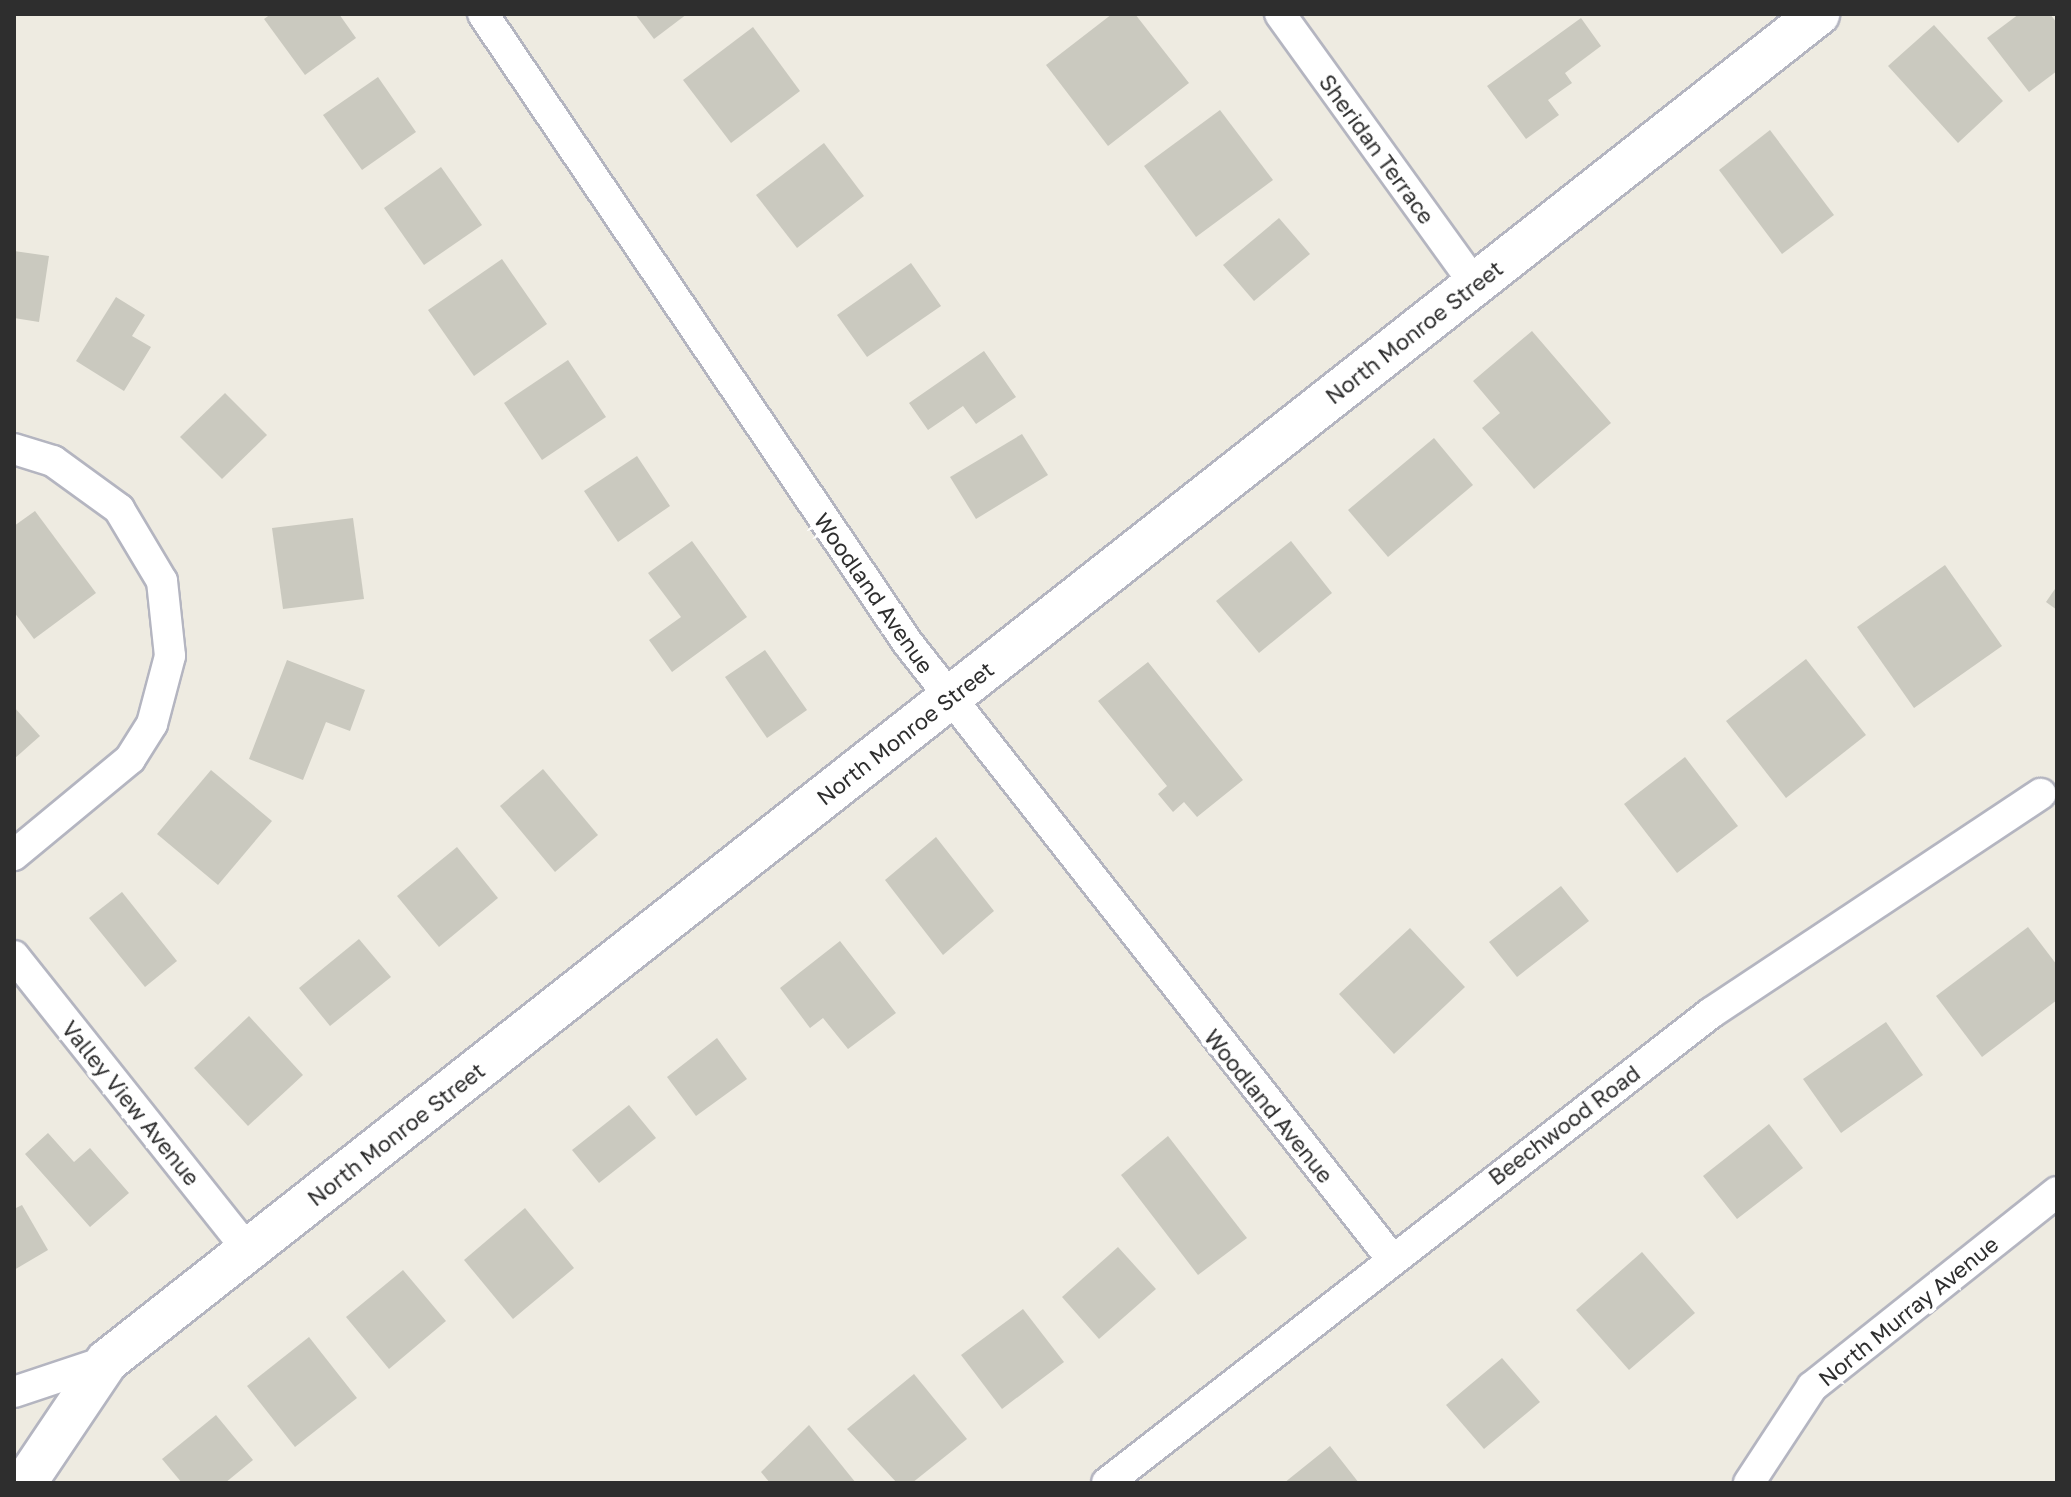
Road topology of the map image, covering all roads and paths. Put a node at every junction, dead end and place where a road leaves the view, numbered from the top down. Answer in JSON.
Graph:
{"nodes":[{"id":1,"x":483,"y":14,"type":"edge"},
{"id":2,"x":1280,"y":14,"type":"edge"},
{"id":3,"x":1818,"y":14,"type":"edge"},
{"id":4,"x":1475,"y":284,"type":"junction"},
{"id":5,"x":14,"y":449,"type":"edge"},
{"id":6,"x":949,"y":699,"type":"junction"},
{"id":7,"x":2041,"y":794,"type":"dead end"},
{"id":8,"x":14,"y":855,"type":"edge"},
{"id":9,"x":14,"y":956,"type":"edge"},
{"id":10,"x":2057,"y":1192,"type":"edge"},
{"id":11,"x":248,"y":1250,"type":"junction"},
{"id":12,"x":1391,"y":1258,"type":"junction"},
{"id":13,"x":107,"y":1361,"type":"junction"},
{"id":14,"x":14,"y":1392,"type":"edge"},
{"id":15,"x":25,"y":1483,"type":"edge"},
{"id":16,"x":1107,"y":1483,"type":"edge"},
{"id":17,"x":1749,"y":1483,"type":"edge"}],
"edges":[{"from":1,"to":6,"type":"street","name":"Woodland Avenue"},
{"from":2,"to":4,"type":"street","name":"Sheridan Terrace"},
{"from":3,"to":4,"type":"main road","name":"North Monroe Street"},
{"from":4,"to":6,"type":"main road","name":"North Monroe Street"},
{"from":5,"to":8,"type":"street"},
{"from":6,"to":11,"type":"main road","name":"North Monroe Street"},
{"from":6,"to":12,"type":"street","name":"Woodland Avenue"},
{"from":7,"to":12,"type":"street","name":"Beechwood Road"},
{"from":9,"to":11,"type":"street","name":"Valley View Avenue"},
{"from":10,"to":17,"type":"street","name":"North Murray Avenue"},
{"from":11,"to":13,"type":"main road","name":"North Monroe Street"},
{"from":12,"to":16,"type":"street","name":"Beechwood Road"},
{"from":13,"to":14,"type":"street"},
{"from":13,"to":15,"type":"main road","name":"North Monroe Street"}]}
